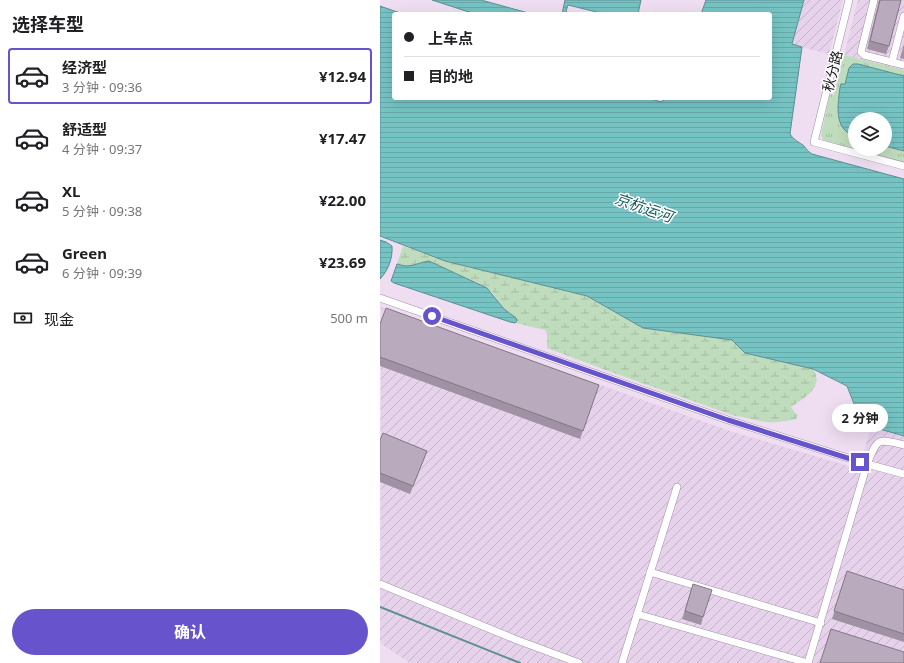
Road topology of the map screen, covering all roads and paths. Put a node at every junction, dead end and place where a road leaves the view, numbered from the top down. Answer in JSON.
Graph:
{"nodes":[{"id":1,"x":849,"y":0,"type":"edge"},
{"id":2,"x":874,"y":0,"type":"edge"},
{"id":3,"x":904,"y":16,"type":"edge"},
{"id":4,"x":892,"y":62,"type":"junction"},
{"id":5,"x":904,"y":65,"type":"edge"},
{"id":6,"x":904,"y":166,"type":"edge"},
{"id":7,"x":380,"y":298,"type":"edge"},
{"id":8,"x":904,"y":445,"type":"edge"},
{"id":9,"x":867,"y":464,"type":"junction"},
{"id":10,"x":904,"y":474,"type":"edge"},
{"id":11,"x":677,"y":487,"type":"dead end"},
{"id":12,"x":650,"y":572,"type":"junction"},
{"id":13,"x":380,"y":584,"type":"edge"},
{"id":14,"x":637,"y":614,"type":"junction"},
{"id":15,"x":820,"y":623,"type":"junction"},
{"id":16,"x":579,"y":663,"type":"edge"},
{"id":17,"x":622,"y":663,"type":"edge"},
{"id":18,"x":808,"y":663,"type":"edge"}],
"edges":[{"from":1,"to":6,"type":"street","name":"秋分路"},
{"from":2,"to":4,"type":"street"},
{"from":3,"to":4,"type":"street"},
{"from":4,"to":5,"type":"street"},
{"from":7,"to":9,"type":"street"},
{"from":8,"to":9,"type":"street"},
{"from":9,"to":10,"type":"street"},
{"from":9,"to":15,"type":"street"},
{"from":11,"to":12,"type":"street"},
{"from":12,"to":14,"type":"street"},
{"from":12,"to":15,"type":"street"},
{"from":13,"to":16,"type":"street"},
{"from":14,"to":17,"type":"street"},
{"from":14,"to":18,"type":"street"},
{"from":15,"to":18,"type":"street"}]}
